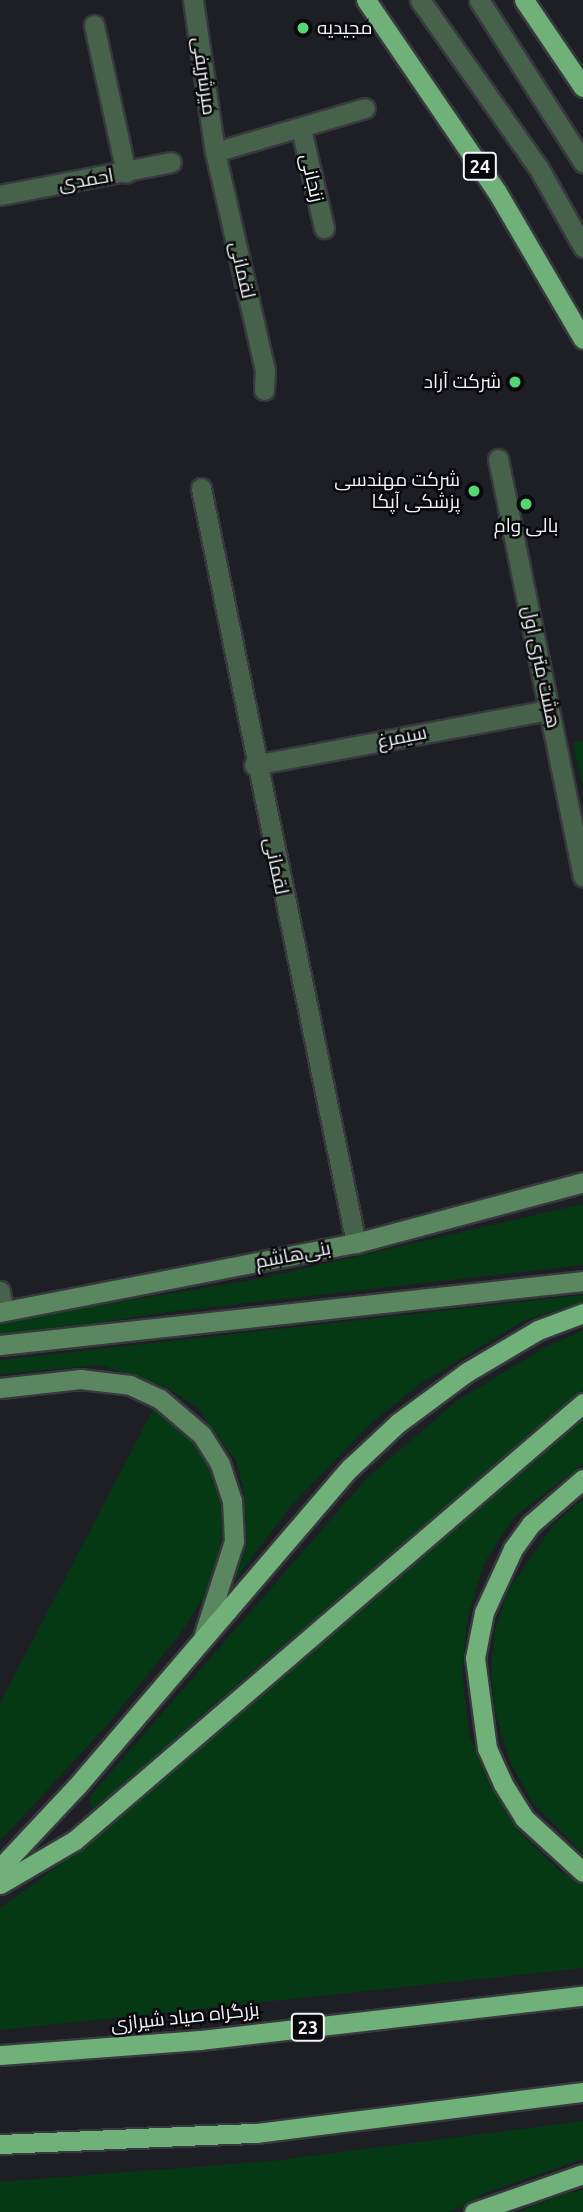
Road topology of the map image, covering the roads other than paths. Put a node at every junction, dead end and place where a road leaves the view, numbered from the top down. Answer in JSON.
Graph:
{"nodes":[{"id":1,"x":193,"y":0,"type":"edge"},
{"id":2,"x":366,"y":0,"type":"edge"},
{"id":3,"x":420,"y":0,"type":"edge"},
{"id":4,"x":480,"y":0,"type":"edge"},
{"id":5,"x":524,"y":0,"type":"edge"},
{"id":6,"x":94,"y":24,"type":"dead end"},
{"id":7,"x":583,"y":87,"type":"edge"},
{"id":8,"x":365,"y":108,"type":"dead end"},
{"id":9,"x":301,"y":129,"type":"junction"},
{"id":10,"x":215,"y":152,"type":"junction"},
{"id":11,"x":171,"y":162,"type":"dead end"},
{"id":12,"x":583,"y":162,"type":"edge"},
{"id":13,"x":127,"y":173,"type":"junction"},
{"id":14,"x":0,"y":195,"type":"edge"},
{"id":15,"x":324,"y":228,"type":"dead end"},
{"id":16,"x":583,"y":247,"type":"edge"},
{"id":17,"x":583,"y":339,"type":"edge"},
{"id":18,"x":264,"y":390,"type":"dead end"},
{"id":19,"x":498,"y":459,"type":"dead end"},
{"id":20,"x":201,"y":488,"type":"dead end"},
{"id":21,"x":550,"y":710,"type":"junction"},
{"id":22,"x":254,"y":765,"type":"junction"},
{"id":23,"x":583,"y":876,"type":"edge"},
{"id":24,"x":583,"y":1182,"type":"edge"},
{"id":25,"x":356,"y":1243,"type":"junction"},
{"id":26,"x":583,"y":1281,"type":"edge"},
{"id":27,"x":0,"y":1291,"type":"edge"},
{"id":28,"x":2,"y":1312,"type":"edge"},
{"id":29,"x":583,"y":1314,"type":"edge"},
{"id":30,"x":0,"y":1345,"type":"edge"},
{"id":31,"x":0,"y":1388,"type":"edge"},
{"id":32,"x":583,"y":1404,"type":"edge"},
{"id":33,"x":583,"y":1479,"type":"edge"},
{"id":34,"x":204,"y":1634,"type":"junction"},
{"id":35,"x":0,"y":1868,"type":"edge"},
{"id":36,"x":583,"y":1872,"type":"edge"},
{"id":37,"x":0,"y":1884,"type":"edge"},
{"id":38,"x":583,"y":1996,"type":"edge"},
{"id":39,"x":0,"y":2055,"type":"edge"},
{"id":40,"x":583,"y":2092,"type":"edge"},
{"id":41,"x":0,"y":2144,"type":"edge"},
{"id":42,"x":583,"y":2174,"type":"edge"},
{"id":43,"x":474,"y":2212,"type":"edge"}],
"edges":[{"from":1,"to":10,"type":"street","name":"میرشریفی"},
{"from":2,"to":17,"type":"highway","number":"24"},
{"from":3,"to":16,"type":"street"},
{"from":4,"to":12,"type":"street"},
{"from":5,"to":7,"type":"highway"},
{"from":6,"to":13,"type":"street"},
{"from":8,"to":9,"type":"street"},
{"from":9,"to":10,"type":"street"},
{"from":9,"to":15,"type":"street","name":"زنجانی"},
{"from":10,"to":18,"type":"street","name":"لقمانی"},
{"from":11,"to":13,"type":"street","name":"احمدی"},
{"from":13,"to":14,"type":"street","name":"احمدی"},
{"from":19,"to":21,"type":"street","name":"هشت متری اول"},
{"from":20,"to":22,"type":"street","name":"لقمانی"},
{"from":21,"to":22,"type":"street","name":"سیمرغ"},
{"from":21,"to":23,"type":"street","name":"هشت متری اول"},
{"from":22,"to":25,"type":"street","name":"لقمانی"},
{"from":24,"to":25,"type":"main road","name":"بنی‌هاشم"},
{"from":25,"to":28,"type":"main road","name":"بنی‌هاشم"},
{"from":26,"to":30,"type":"main road"},
{"from":27,"to":28,"type":"street"},
{"from":29,"to":34,"type":"highway"},
{"from":31,"to":34,"type":"main road"},
{"from":32,"to":37,"type":"highway"},
{"from":33,"to":36,"type":"highway"},
{"from":34,"to":35,"type":"highway"},
{"from":38,"to":39,"type":"highway","name":"بزرگراه صیاد شیرازی","number":"23"},
{"from":40,"to":41,"type":"highway"},
{"from":42,"to":43,"type":"highway"}]}
